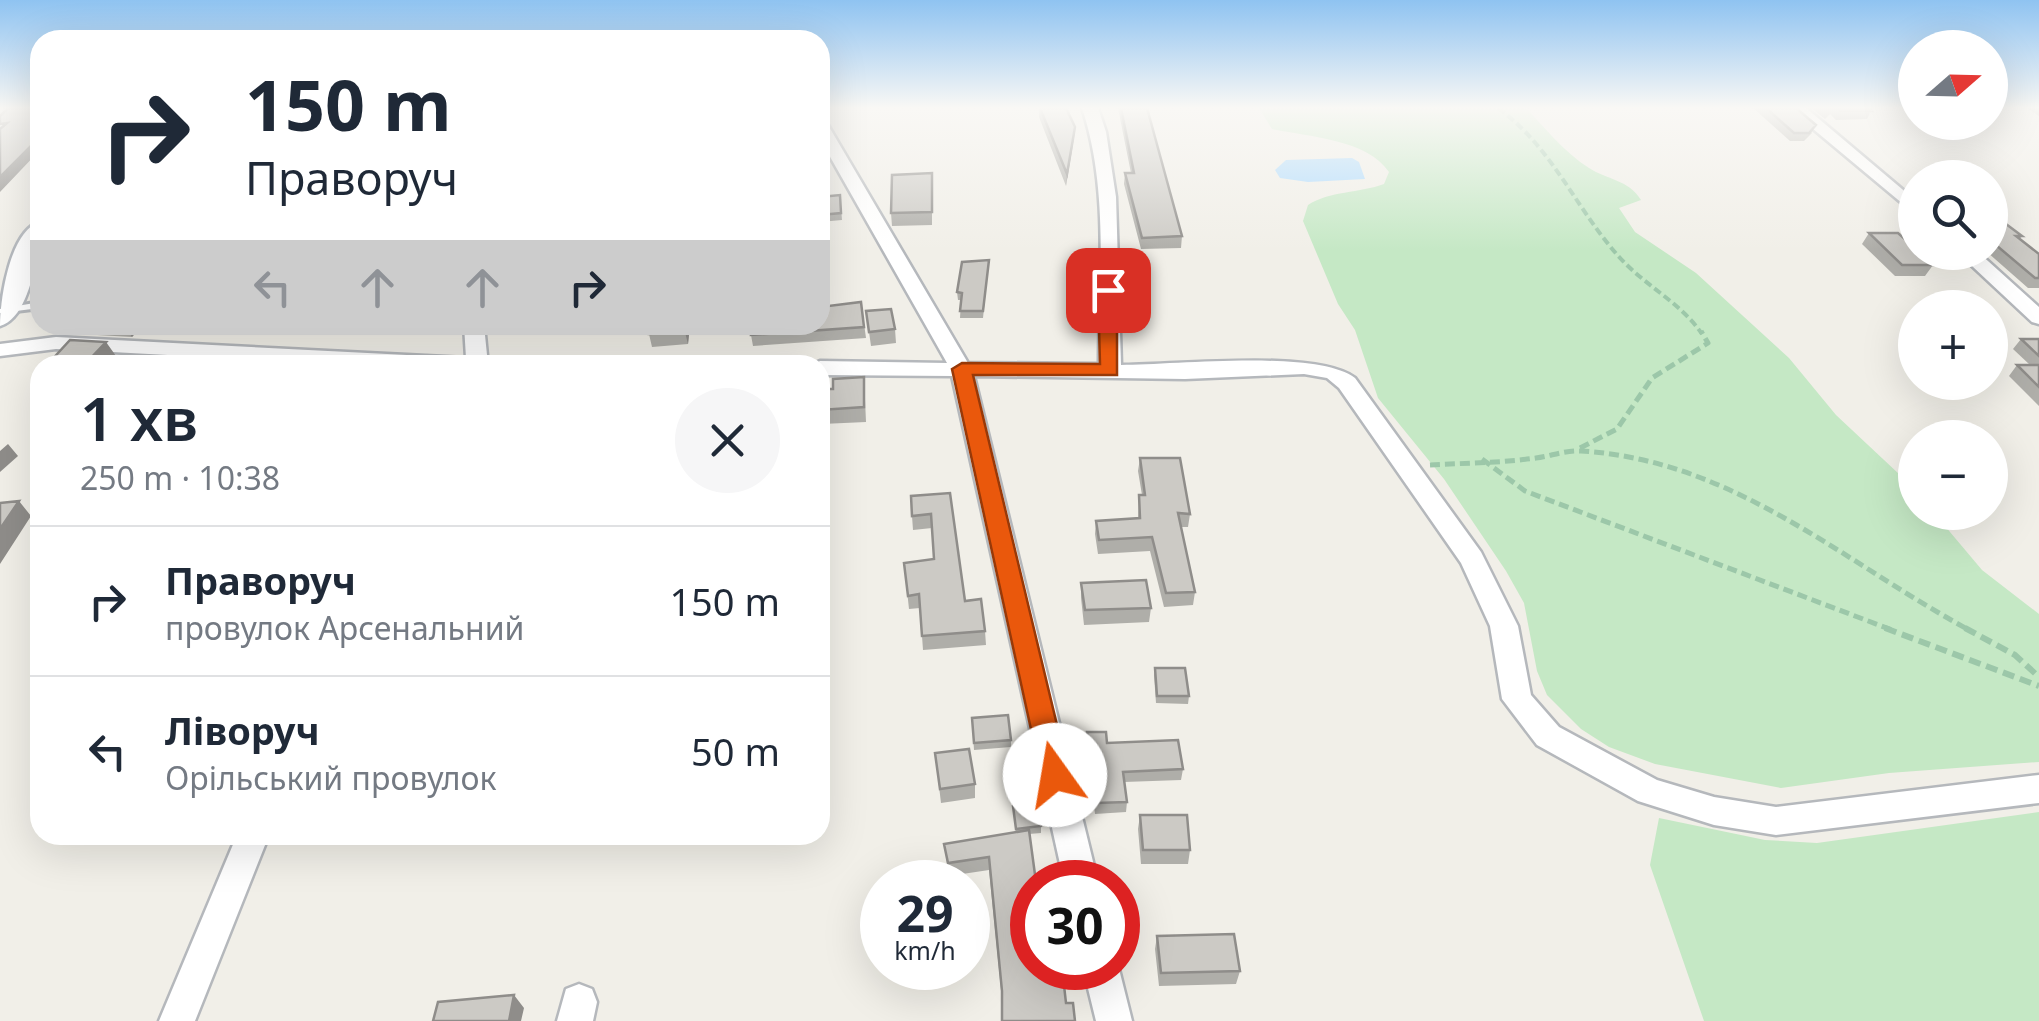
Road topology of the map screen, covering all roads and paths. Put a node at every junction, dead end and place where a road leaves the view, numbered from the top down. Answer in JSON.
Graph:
{"nodes":[{"id":1,"x":838,"y":156,"type":"edge"},
{"id":2,"x":1103,"y":156,"type":"edge"},
{"id":3,"x":1548,"y":156,"type":"edge"},
{"id":4,"x":1852,"y":156,"type":"edge"},
{"id":5,"x":1898,"y":195,"type":"edge"},
{"id":6,"x":30,"y":252,"type":"edge"},
{"id":7,"x":1986,"y":270,"type":"edge"},
{"id":8,"x":30,"y":307,"type":"edge"},
{"id":9,"x":1,"y":314,"type":"edge"},
{"id":10,"x":2039,"y":318,"type":"edge"},
{"id":11,"x":0,"y":350,"type":"edge"},
{"id":12,"x":285,"y":355,"type":"edge"},
{"id":13,"x":830,"y":368,"type":"edge"},
{"id":14,"x":962,"y":369,"type":"junction"},
{"id":15,"x":1110,"y":370,"type":"junction"},
{"id":16,"x":1578,"y":450,"type":"junction"},
{"id":17,"x":1482,"y":459,"type":"junction"},
{"id":18,"x":1407,"y":467,"type":"junction"},
{"id":19,"x":2039,"y":676,"type":"edge"},
{"id":20,"x":2039,"y":686,"type":"edge"},
{"id":21,"x":2039,"y":789,"type":"edge"},
{"id":22,"x":249,"y":845,"type":"edge"},
{"id":23,"x":1076,"y":860,"type":"edge"},
{"id":24,"x":1106,"y":990,"type":"edge"},
{"id":25,"x":177,"y":1021,"type":"edge"},
{"id":26,"x":1114,"y":1021,"type":"edge"}],
"edges":[{"from":1,"to":14,"type":"street"},
{"from":2,"to":15,"type":"street"},
{"from":3,"to":16,"type":"path"},
{"from":4,"to":5,"type":"street"},
{"from":6,"to":9,"type":"street"},
{"from":7,"to":10,"type":"street"},
{"from":8,"to":9,"type":"lane"},
{"from":11,"to":12,"type":"street"},
{"from":13,"to":14,"type":"street"},
{"from":14,"to":15,"type":"street"},
{"from":14,"to":23,"type":"street"},
{"from":15,"to":18,"type":"street"},
{"from":16,"to":17,"type":"path"},
{"from":16,"to":19,"type":"path"},
{"from":17,"to":18,"type":"path"},
{"from":17,"to":20,"type":"path"},
{"from":18,"to":21,"type":"street"},
{"from":22,"to":25,"type":"street"},
{"from":24,"to":26,"type":"street"}]}
